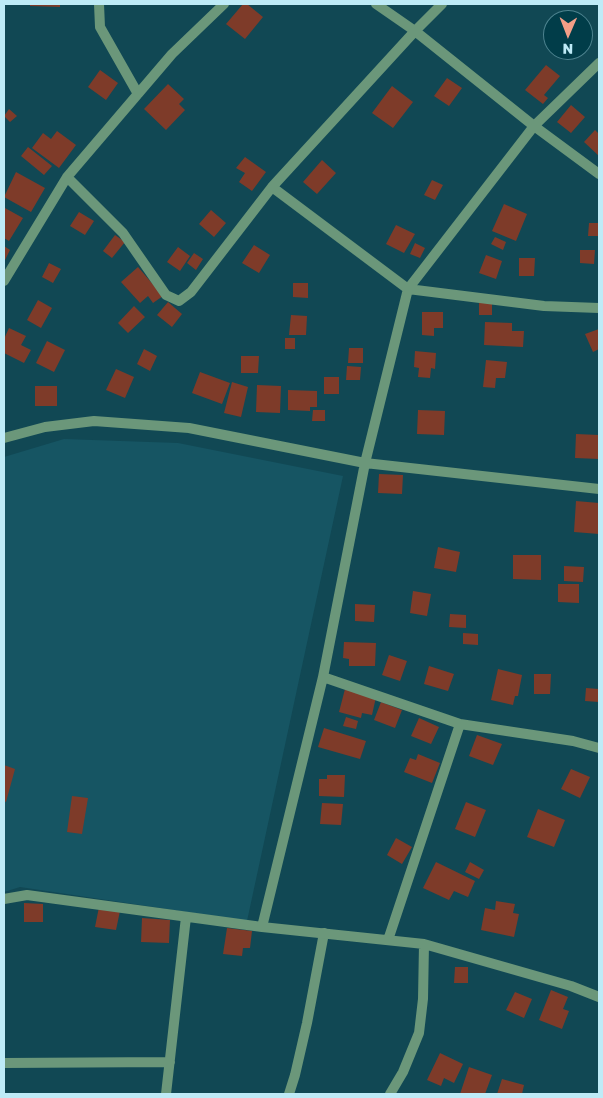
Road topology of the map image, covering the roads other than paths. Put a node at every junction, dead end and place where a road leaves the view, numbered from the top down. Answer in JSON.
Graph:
{"nodes":[{"id":1,"x":100,"y":4,"type":"edge"},
{"id":2,"x":224,"y":4,"type":"edge"},
{"id":3,"x":376,"y":4,"type":"edge"},
{"id":4,"x":442,"y":4,"type":"edge"},
{"id":5,"x":415,"y":31,"type":"junction"},
{"id":6,"x":599,"y":63,"type":"edge"},
{"id":7,"x":138,"y":94,"type":"junction"},
{"id":8,"x":534,"y":126,"type":"junction"},
{"id":9,"x":599,"y":174,"type":"edge"},
{"id":10,"x":68,"y":177,"type":"junction"},
{"id":11,"x":272,"y":187,"type":"junction"},
{"id":12,"x":4,"y":281,"type":"edge"},
{"id":13,"x":408,"y":289,"type":"junction"},
{"id":14,"x":599,"y":308,"type":"edge"},
{"id":15,"x":4,"y":438,"type":"edge"},
{"id":16,"x":365,"y":463,"type":"junction"},
{"id":17,"x":599,"y":489,"type":"edge"},
{"id":18,"x":323,"y":677,"type":"junction"},
{"id":19,"x":460,"y":724,"type":"junction"},
{"id":20,"x":599,"y":748,"type":"edge"},
{"id":21,"x":4,"y":899,"type":"edge"},
{"id":22,"x":186,"y":917,"type":"junction"},
{"id":23,"x":262,"y":927,"type":"junction"},
{"id":24,"x":324,"y":933,"type":"junction"},
{"id":25,"x":388,"y":940,"type":"junction"},
{"id":26,"x":424,"y":944,"type":"junction"},
{"id":27,"x":599,"y":997,"type":"edge"},
{"id":28,"x":170,"y":1062,"type":"junction"},
{"id":29,"x":4,"y":1063,"type":"edge"},
{"id":30,"x":166,"y":1094,"type":"edge"},
{"id":31,"x":289,"y":1094,"type":"edge"},
{"id":32,"x":390,"y":1094,"type":"edge"}],
"edges":[{"from":1,"to":7,"type":"street"},
{"from":2,"to":7,"type":"street"},
{"from":3,"to":5,"type":"street"},
{"from":4,"to":5,"type":"street"},
{"from":5,"to":8,"type":"street"},
{"from":5,"to":11,"type":"street"},
{"from":6,"to":8,"type":"street"},
{"from":7,"to":10,"type":"street"},
{"from":8,"to":9,"type":"street"},
{"from":8,"to":13,"type":"street"},
{"from":10,"to":11,"type":"street"},
{"from":10,"to":12,"type":"street"},
{"from":11,"to":13,"type":"street"},
{"from":13,"to":14,"type":"street"},
{"from":13,"to":16,"type":"street"},
{"from":15,"to":16,"type":"street"},
{"from":16,"to":17,"type":"street"},
{"from":16,"to":18,"type":"street"},
{"from":18,"to":19,"type":"street"},
{"from":18,"to":23,"type":"street"},
{"from":19,"to":20,"type":"street"},
{"from":19,"to":25,"type":"street"},
{"from":21,"to":22,"type":"street"},
{"from":22,"to":23,"type":"street"},
{"from":22,"to":28,"type":"street"},
{"from":23,"to":24,"type":"street"},
{"from":24,"to":25,"type":"street"},
{"from":24,"to":31,"type":"street"},
{"from":25,"to":26,"type":"street"},
{"from":26,"to":27,"type":"street"},
{"from":26,"to":32,"type":"street"},
{"from":28,"to":29,"type":"street"},
{"from":28,"to":30,"type":"street"}]}
